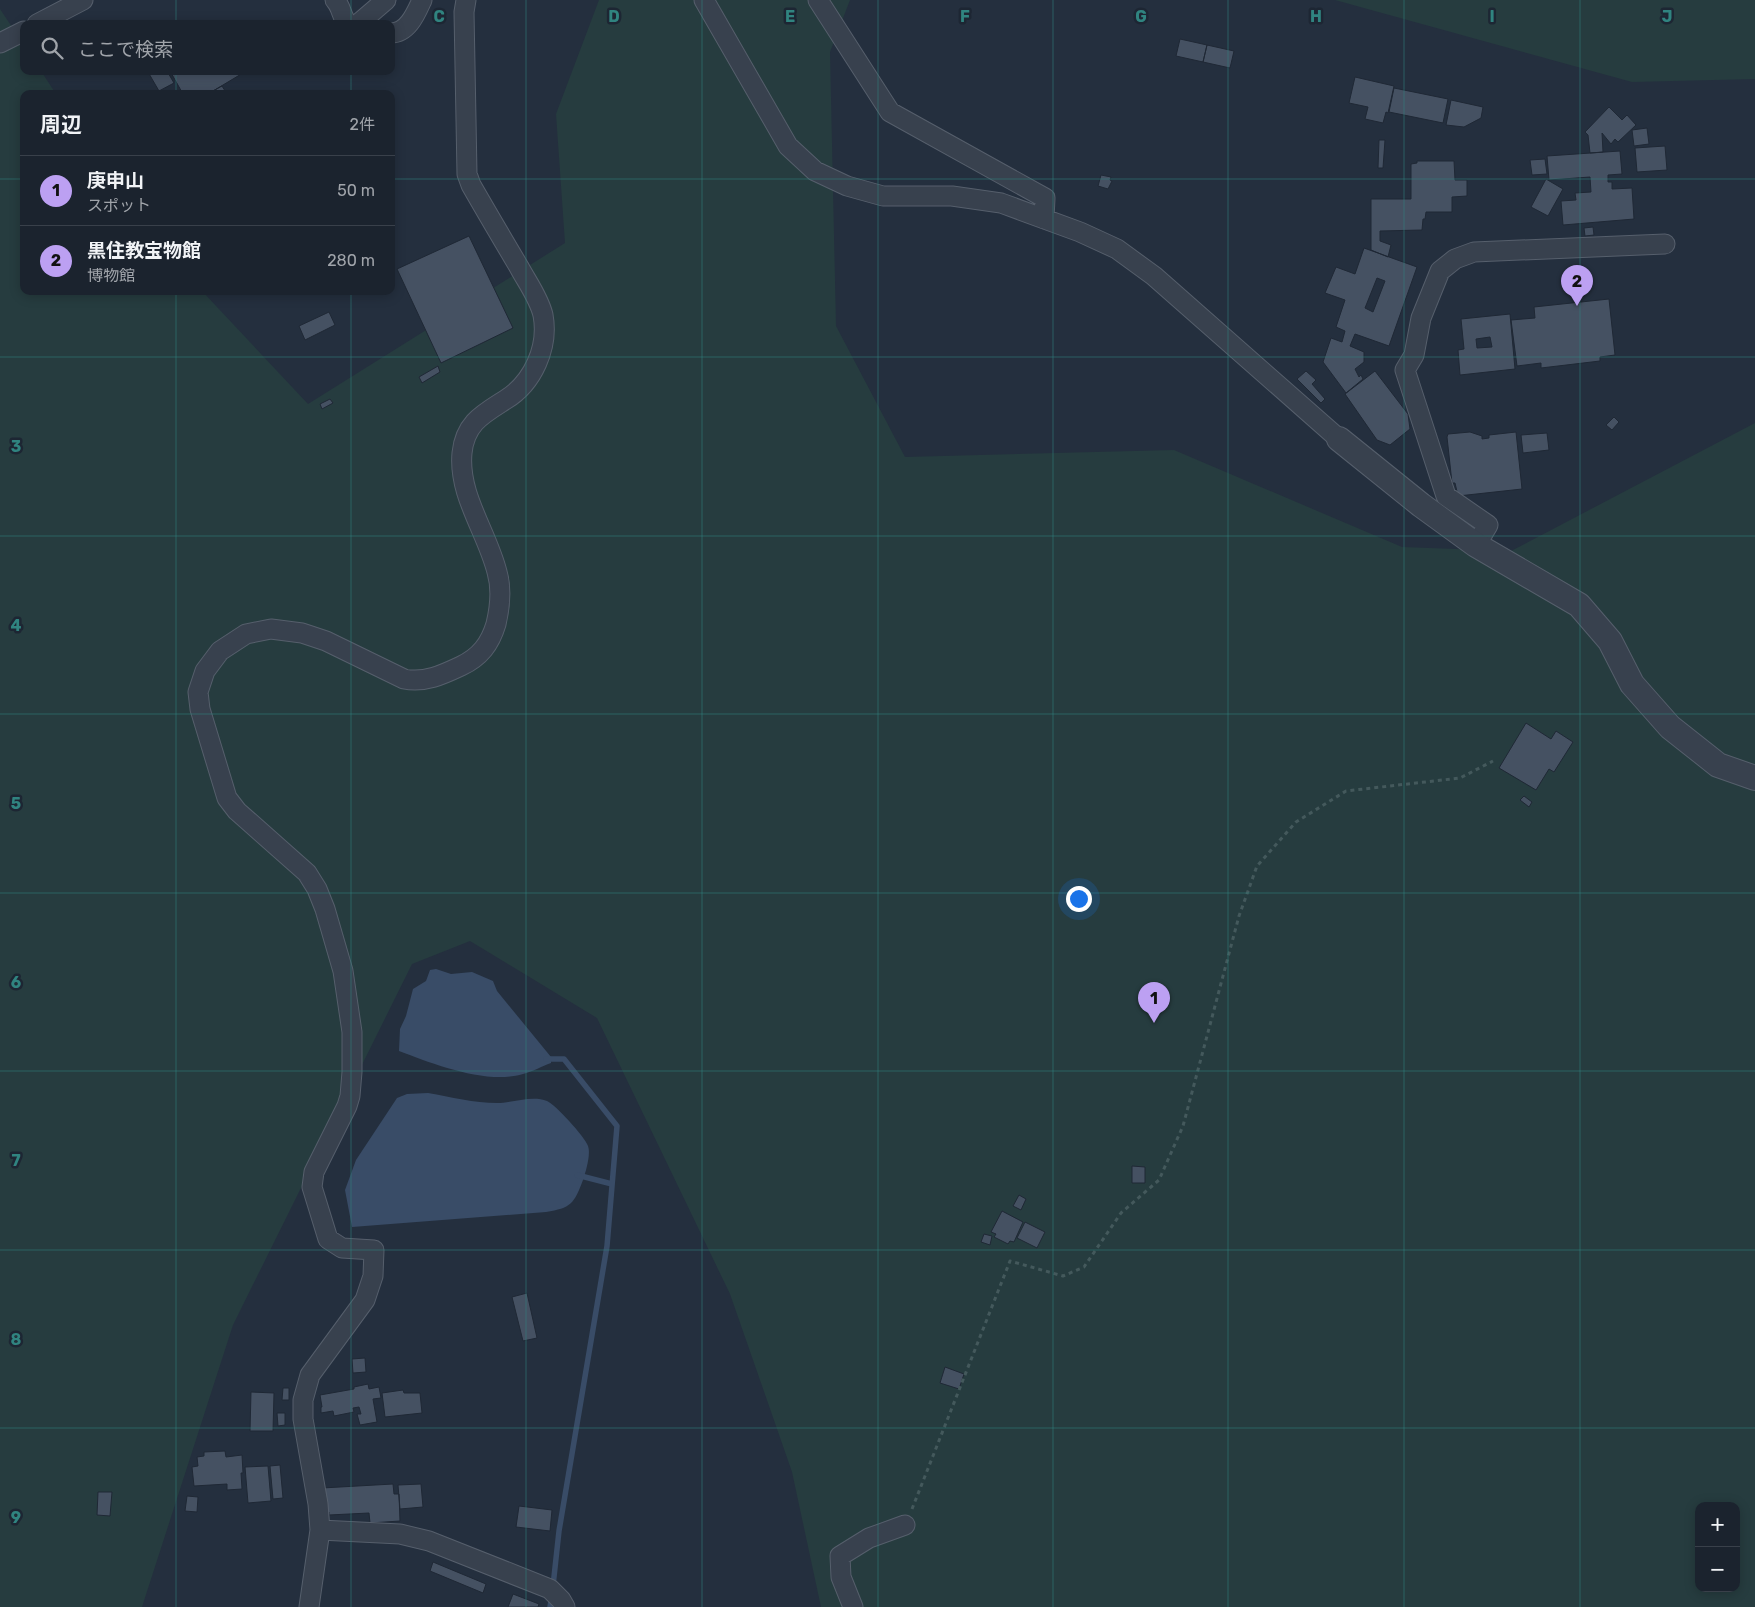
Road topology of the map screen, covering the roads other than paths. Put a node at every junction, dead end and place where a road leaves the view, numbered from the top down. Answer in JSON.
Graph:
{"nodes":[{"id":1,"x":83,"y":0,"type":"edge"},
{"id":2,"x":335,"y":0,"type":"edge"},
{"id":3,"x":386,"y":0,"type":"edge"},
{"id":4,"x":422,"y":0,"type":"edge"},
{"id":5,"x":466,"y":0,"type":"edge"},
{"id":6,"x":704,"y":0,"type":"edge"},
{"id":7,"x":818,"y":0,"type":"edge"},
{"id":8,"x":45,"y":20,"type":"edge"},
{"id":9,"x":343,"y":20,"type":"edge"},
{"id":10,"x":363,"y":20,"type":"edge"},
{"id":11,"x":20,"y":33,"type":"edge"},
{"id":12,"x":395,"y":33,"type":"edge"},
{"id":13,"x":0,"y":43,"type":"edge"},
{"id":14,"x":1044,"y":219,"type":"junction"},
{"id":15,"x":1665,"y":244,"type":"dead end"},
{"id":16,"x":1339,"y":439,"type":"joint"},
{"id":17,"x":1476,"y":545,"type":"junction"},
{"id":18,"x":1755,"y":778,"type":"edge"},
{"id":19,"x":905,"y":1525,"type":"road end"},
{"id":20,"x":320,"y":1530,"type":"junction"},
{"id":21,"x":558,"y":1597,"type":"edge"},
{"id":22,"x":309,"y":1607,"type":"edge"},
{"id":23,"x":853,"y":1607,"type":"edge"}],
"edges":[{"from":1,"to":8,"type":"street"},
{"from":2,"to":9,"type":"street"},
{"from":3,"to":10,"type":"street"},
{"from":4,"to":12,"type":"street"},
{"from":5,"to":20,"type":"street"},
{"from":6,"to":14,"type":"street"},
{"from":7,"to":14,"type":"street"},
{"from":11,"to":13,"type":"street"},
{"from":14,"to":16,"type":"street"},
{"from":15,"to":17,"type":"street"},
{"from":16,"to":17,"type":"street"},
{"from":17,"to":18,"type":"street"},
{"from":19,"to":23,"type":"street"},
{"from":20,"to":21,"type":"street"},
{"from":20,"to":22,"type":"street"}]}
